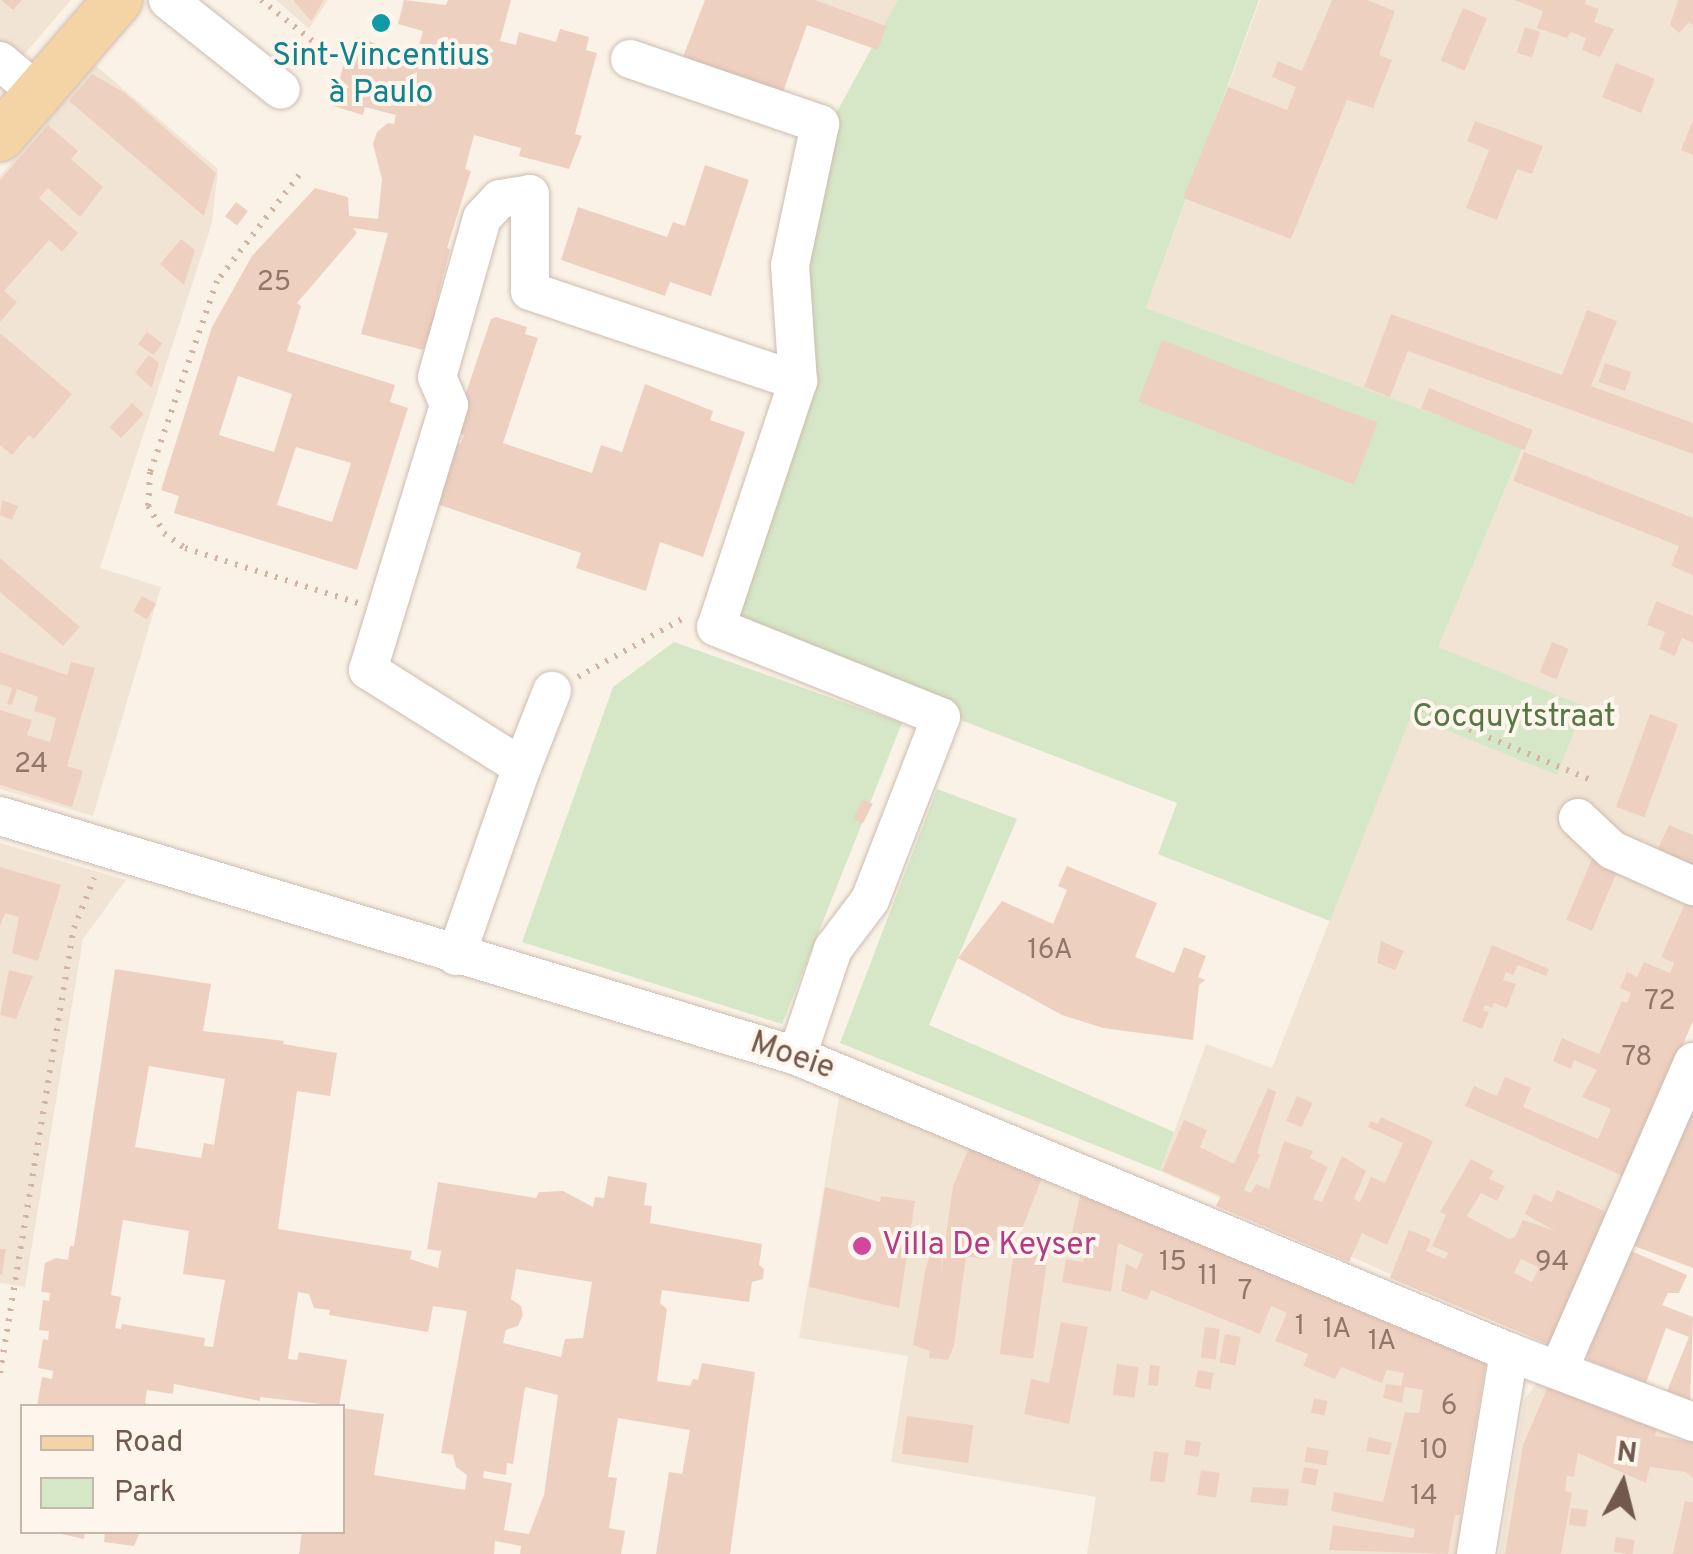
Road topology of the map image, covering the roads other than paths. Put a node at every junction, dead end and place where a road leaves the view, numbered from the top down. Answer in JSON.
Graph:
{"nodes":[{"id":1,"x":118,"y":0,"type":"edge"},
{"id":2,"x":168,"y":0,"type":"edge"},
{"id":3,"x":630,"y":58,"type":"dead end"},
{"id":4,"x":0,"y":61,"type":"edge"},
{"id":5,"x":281,"y":90,"type":"dead end"},
{"id":6,"x":38,"y":93,"type":"junction"},
{"id":7,"x":0,"y":137,"type":"edge"},
{"id":8,"x":798,"y":382,"type":"junction"},
{"id":9,"x":552,"y":692,"type":"road end"},
{"id":10,"x":522,"y":766,"type":"junction"},
{"id":11,"x":0,"y":816,"type":"edge"},
{"id":12,"x":1578,"y":818,"type":"dead end"},
{"id":13,"x":1693,"y":886,"type":"edge"},
{"id":14,"x":456,"y":956,"type":"junction"},
{"id":15,"x":797,"y":1056,"type":"junction"},
{"id":16,"x":1693,"y":1062,"type":"edge"},
{"id":17,"x":1509,"y":1352,"type":"junction"},
{"id":18,"x":1559,"y":1368,"type":"junction"},
{"id":19,"x":1693,"y":1422,"type":"edge"},
{"id":20,"x":1476,"y":1554,"type":"edge"}],
"edges":[{"from":1,"to":6,"type":"main road"},
{"from":2,"to":5,"type":"street"},
{"from":3,"to":8,"type":"street"},
{"from":4,"to":6,"type":"street"},
{"from":6,"to":7,"type":"main road"},
{"from":8,"to":10,"type":"street"},
{"from":8,"to":15,"type":"street"},
{"from":9,"to":10,"type":"street"},
{"from":10,"to":14,"type":"street"},
{"from":11,"to":14,"type":"street","name":"Moeie"},
{"from":12,"to":13,"type":"street"},
{"from":14,"to":15,"type":"street","name":"Moeie"},
{"from":15,"to":17,"type":"street","name":"Moeie"},
{"from":16,"to":18,"type":"street"},
{"from":17,"to":18,"type":"street","name":"Moeie"},
{"from":17,"to":20,"type":"street"},
{"from":18,"to":19,"type":"street","name":"Moeie"}]}
